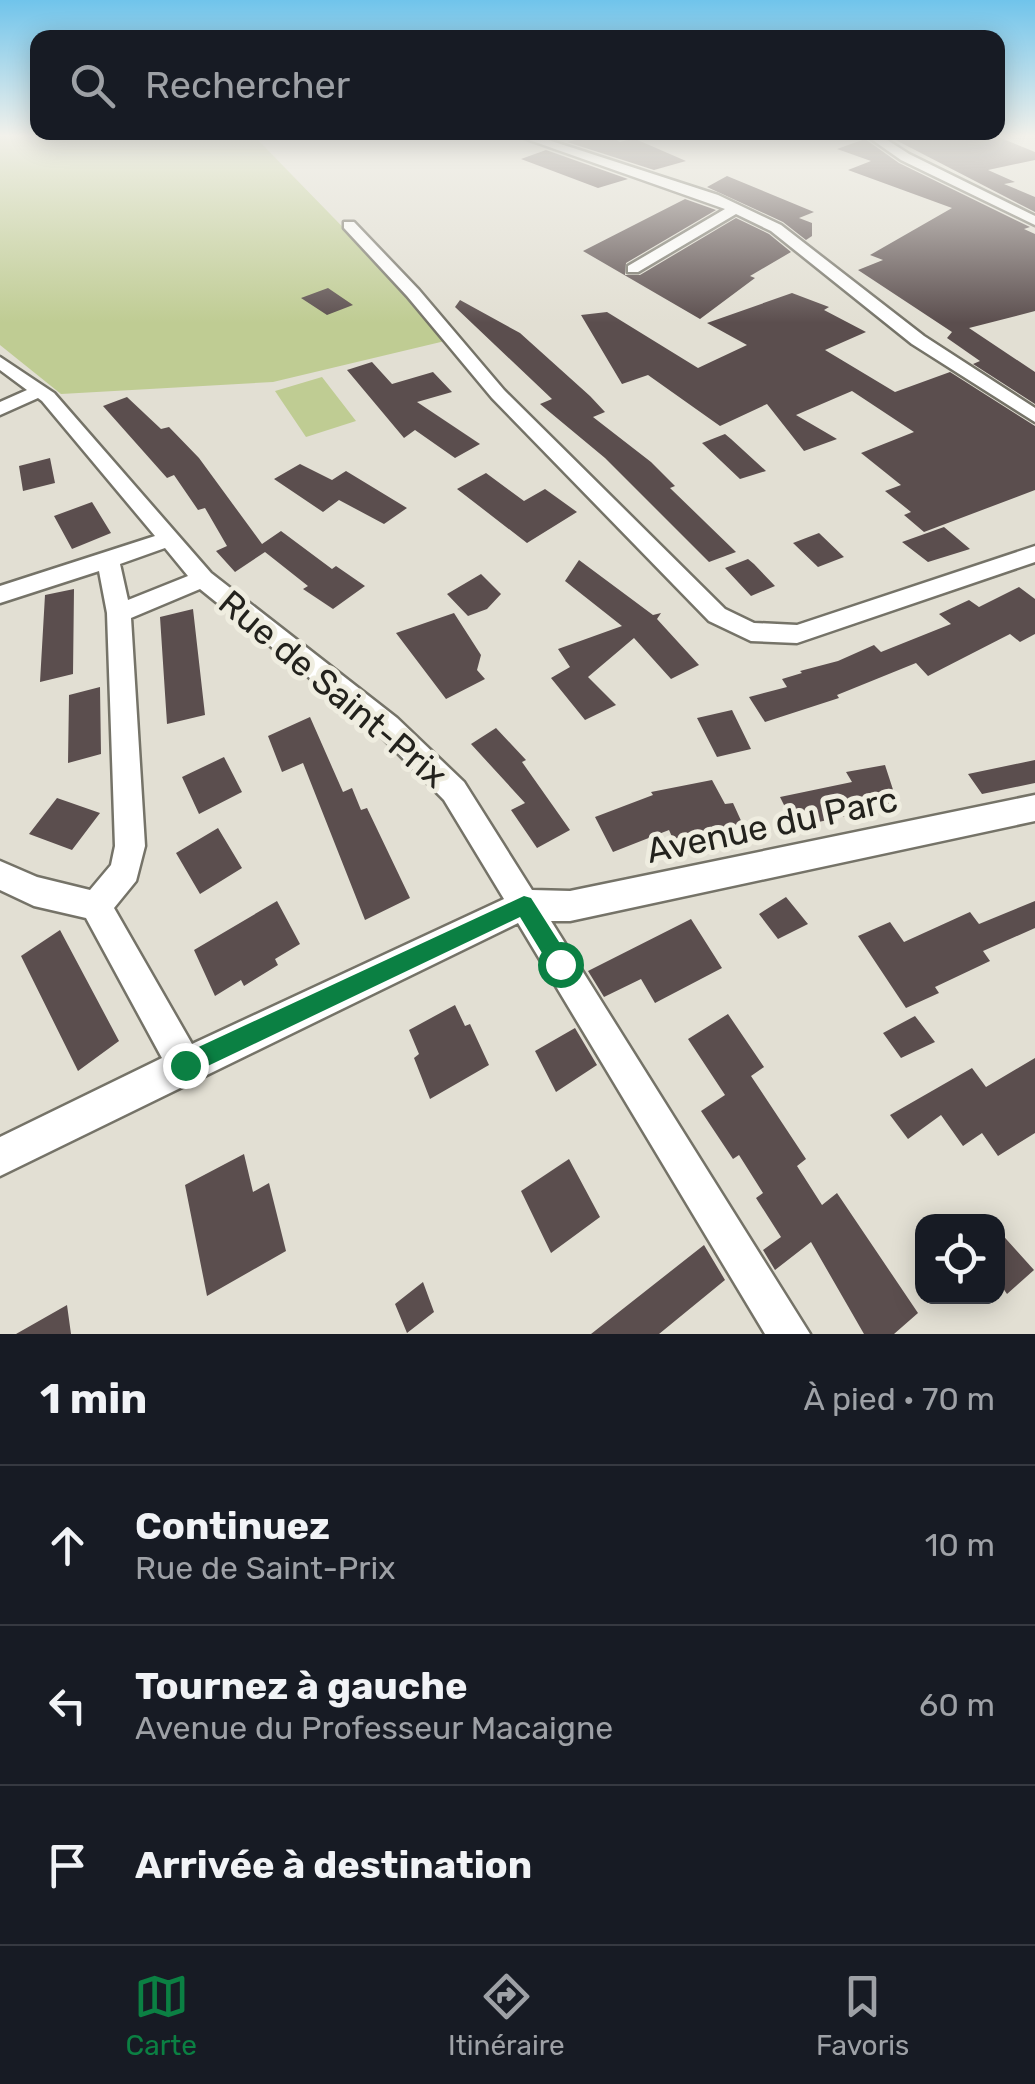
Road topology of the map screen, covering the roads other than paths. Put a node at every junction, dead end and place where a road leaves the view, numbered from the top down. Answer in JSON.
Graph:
{"nodes":[{"id":1,"x":713,"y":198,"type":"edge"},
{"id":2,"x":990,"y":198,"type":"edge"},
{"id":3,"x":734,"y":209,"type":"junction"},
{"id":4,"x":1035,"y":220,"type":"edge"},
{"id":5,"x":349,"y":225,"type":"dead end"},
{"id":6,"x":632,"y":269,"type":"dead end"},
{"id":7,"x":0,"y":362,"type":"edge"},
{"id":8,"x":39,"y":391,"type":"junction"},
{"id":9,"x":0,"y":409,"type":"edge"},
{"id":10,"x":1035,"y":416,"type":"edge"},
{"id":11,"x":168,"y":540,"type":"junction"},
{"id":12,"x":1035,"y":554,"type":"edge"},
{"id":13,"x":108,"y":561,"type":"junction"},
{"id":14,"x":203,"y":579,"type":"junction"},
{"id":15,"x":0,"y":595,"type":"edge"},
{"id":16,"x":119,"y":613,"type":"junction"},
{"id":17,"x":1035,"y":808,"type":"edge"},
{"id":18,"x":0,"y":875,"type":"edge"},
{"id":19,"x":524,"y":905,"type":"junction"},
{"id":20,"x":96,"y":906,"type":"junction"},
{"id":21,"x":185,"y":1065,"type":"junction"},
{"id":22,"x":0,"y":1157,"type":"edge"},
{"id":23,"x":789,"y":1334,"type":"edge"}],
"edges":[{"from":1,"to":3,"type":"street"},
{"from":2,"to":4,"type":"street"},
{"from":3,"to":6,"type":"street"},
{"from":3,"to":10,"type":"street"},
{"from":5,"to":12,"type":"street"},
{"from":7,"to":8,"type":"street","name":"Rue de Saint-Prix"},
{"from":8,"to":9,"type":"street"},
{"from":8,"to":11,"type":"street","name":"Rue de Saint-Prix"},
{"from":11,"to":13,"type":"street"},
{"from":11,"to":14,"type":"street","name":"Rue de Saint-Prix"},
{"from":13,"to":15,"type":"street"},
{"from":13,"to":16,"type":"street"},
{"from":14,"to":16,"type":"street"},
{"from":14,"to":19,"type":"street","name":"Rue de Saint-Prix"},
{"from":16,"to":20,"type":"street"},
{"from":17,"to":19,"type":"street","name":"Avenue du Parc"},
{"from":18,"to":20,"type":"street"},
{"from":19,"to":21,"type":"street"},
{"from":19,"to":23,"type":"street","name":"Rue de Saint-Prix"},
{"from":20,"to":21,"type":"street"},
{"from":21,"to":22,"type":"street"}]}
